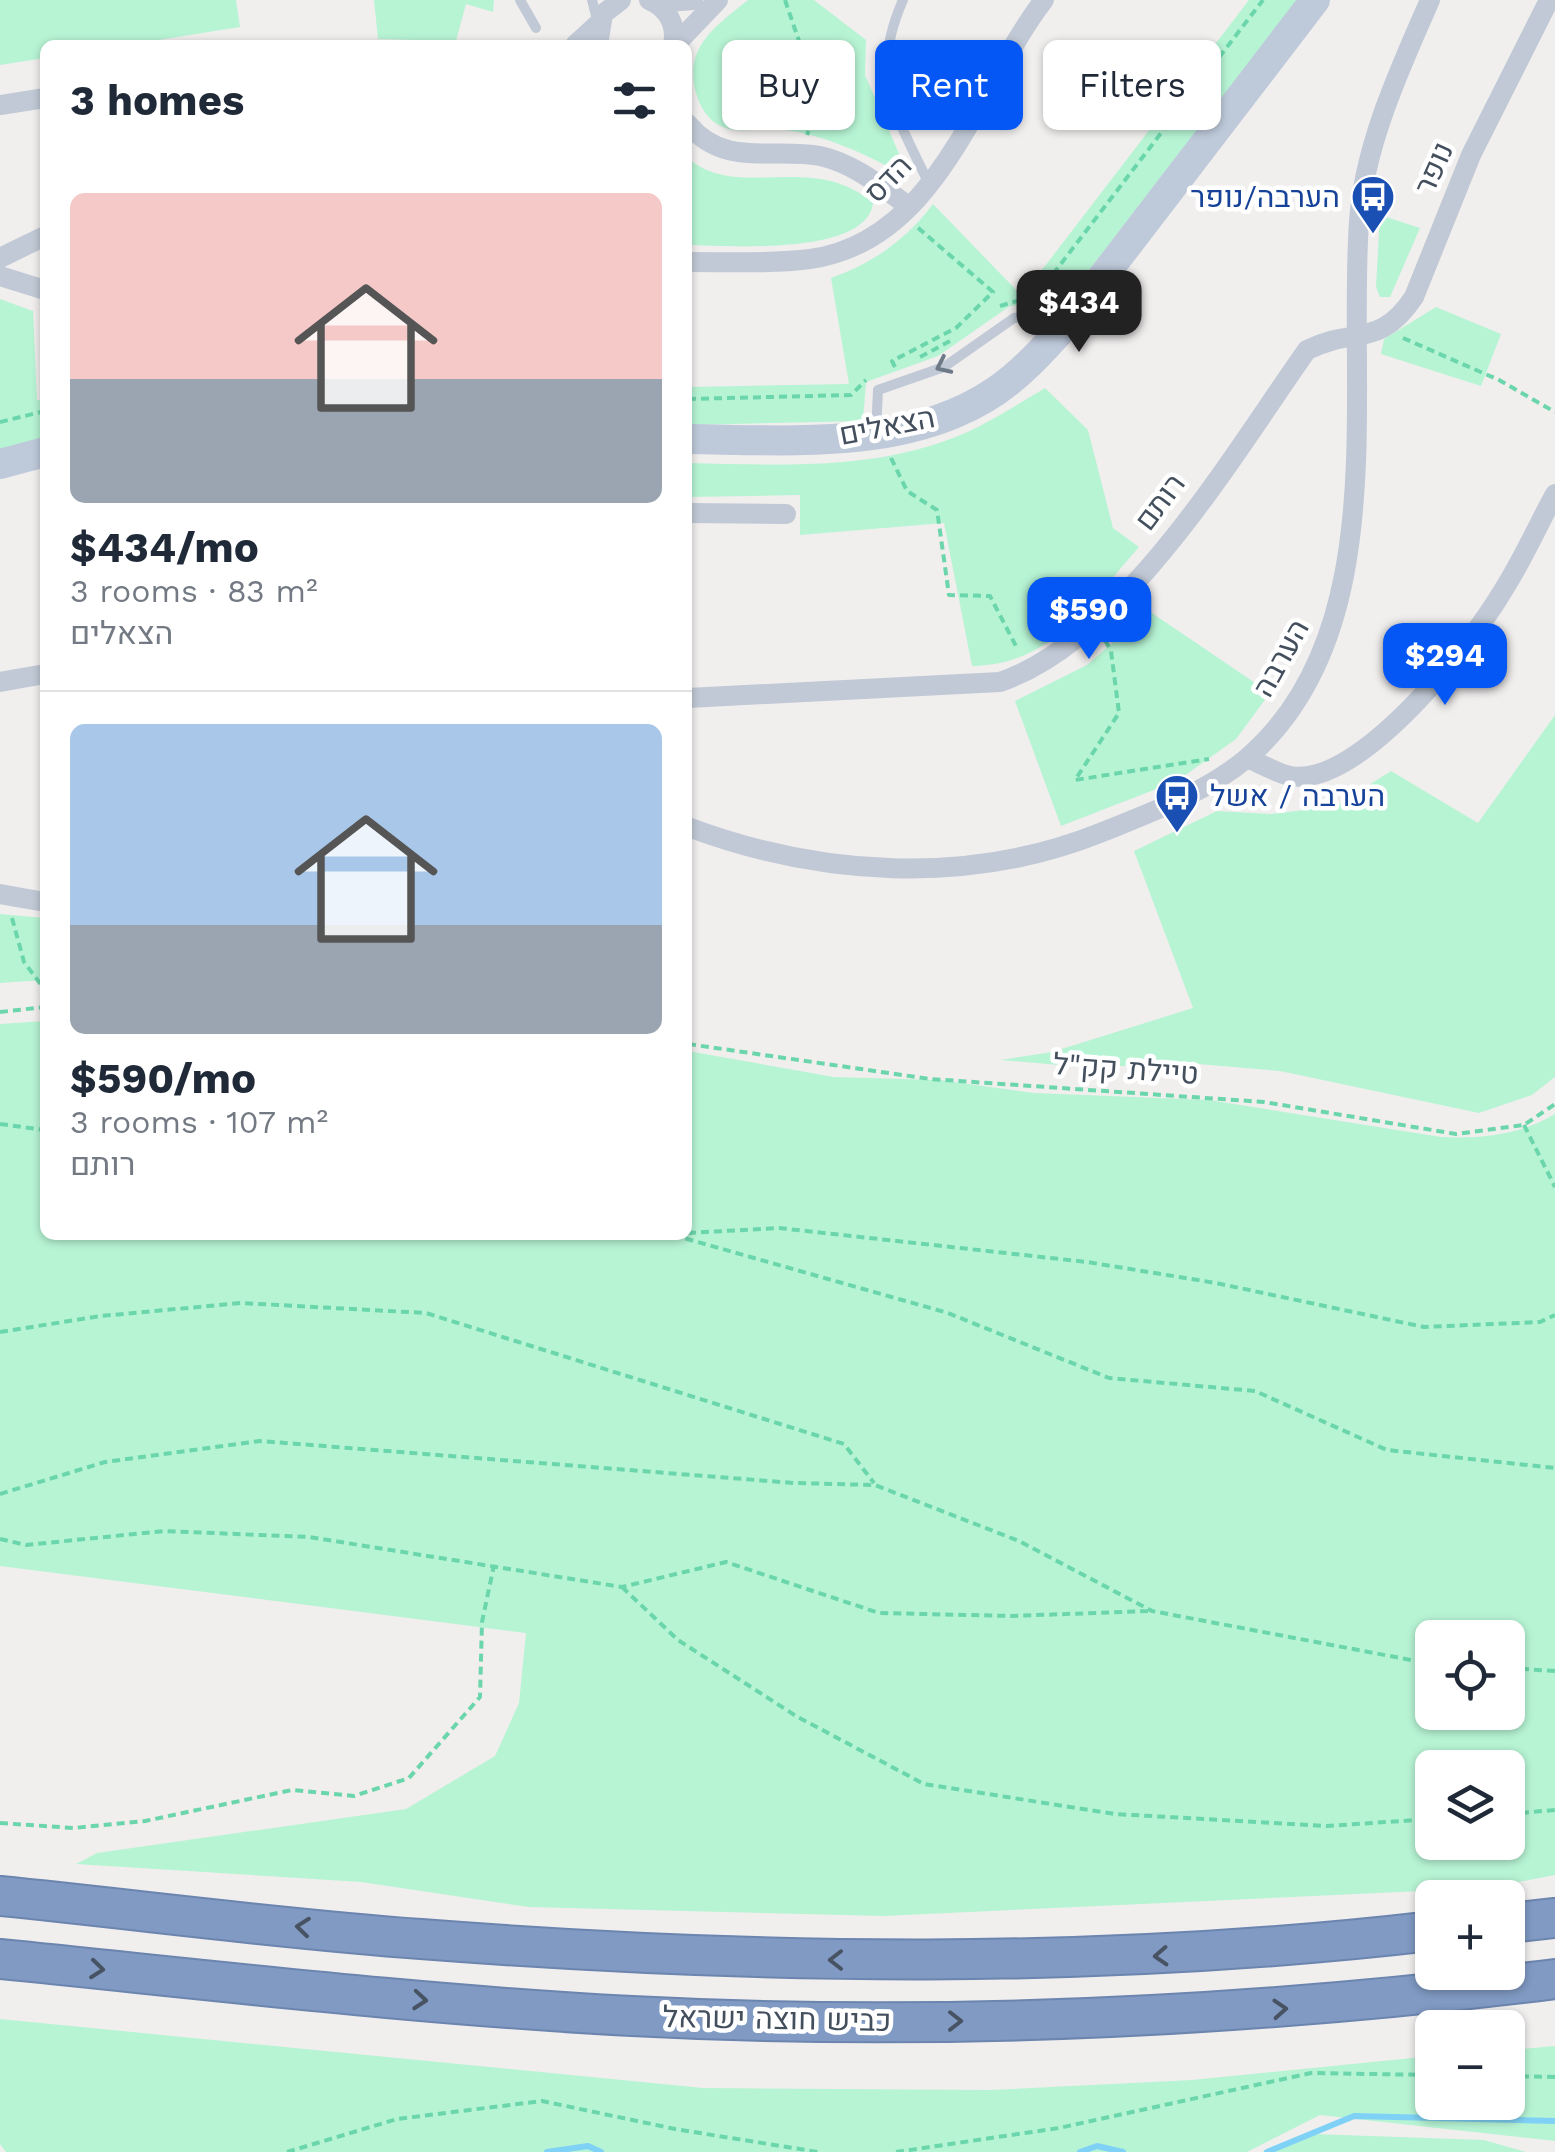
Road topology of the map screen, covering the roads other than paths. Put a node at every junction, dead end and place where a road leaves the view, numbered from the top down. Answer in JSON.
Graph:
{"nodes":[{"id":1,"x":520,"y":0,"type":"edge"},
{"id":2,"x":592,"y":0,"type":"edge"},
{"id":3,"x":621,"y":0,"type":"edge"},
{"id":4,"x":694,"y":0,"type":"edge"},
{"id":5,"x":718,"y":0,"type":"edge"},
{"id":6,"x":903,"y":0,"type":"edge"},
{"id":7,"x":1044,"y":0,"type":"edge"},
{"id":8,"x":1314,"y":0,"type":"edge"},
{"id":9,"x":1430,"y":0,"type":"edge"},
{"id":10,"x":1549,"y":0,"type":"edge"},
{"id":11,"x":652,"y":1,"type":"edge"},
{"id":12,"x":536,"y":28,"type":"dead end"},
{"id":13,"x":598,"y":35,"type":"edge"},
{"id":14,"x":674,"y":40,"type":"edge"},
{"id":15,"x":679,"y":40,"type":"edge"},
{"id":16,"x":40,"y":99,"type":"edge"},
{"id":17,"x":0,"y":105,"type":"edge"},
{"id":18,"x":692,"y":127,"type":"edge"},
{"id":19,"x":928,"y":183,"type":"junction"},
{"id":20,"x":905,"y":210,"type":"junction"},
{"id":21,"x":40,"y":238,"type":"edge"},
{"id":22,"x":0,"y":258,"type":"edge"},
{"id":23,"x":692,"y":262,"type":"edge"},
{"id":24,"x":0,"y":276,"type":"edge"},
{"id":25,"x":40,"y":288,"type":"edge"},
{"id":26,"x":1356,"y":336,"type":"junction"},
{"id":27,"x":1054,"y":338,"type":"junction"},
{"id":28,"x":881,"y":432,"type":"junction"},
{"id":29,"x":692,"y":440,"type":"edge"},
{"id":30,"x":40,"y":453,"type":"edge"},
{"id":31,"x":0,"y":464,"type":"edge"},
{"id":32,"x":1555,"y":494,"type":"edge"},
{"id":33,"x":692,"y":513,"type":"edge"},
{"id":34,"x":786,"y":514,"type":"dead end"},
{"id":35,"x":40,"y":675,"type":"edge"},
{"id":36,"x":0,"y":682,"type":"edge"},
{"id":37,"x":692,"y":698,"type":"edge"},
{"id":38,"x":1250,"y":755,"type":"junction"},
{"id":39,"x":692,"y":828,"type":"edge"},
{"id":40,"x":3,"y":902,"type":"edge"},
{"id":41,"x":40,"y":902,"type":"edge"},
{"id":42,"x":0,"y":1896,"type":"edge"},
{"id":43,"x":1555,"y":1918,"type":"edge"},
{"id":44,"x":1525,"y":1921,"type":"edge"},
{"id":45,"x":1415,"y":1933,"type":"edge"},
{"id":46,"x":0,"y":1958,"type":"edge"},
{"id":47,"x":1555,"y":1979,"type":"edge"}],
"edges":[{"from":1,"to":12,"type":"lane"},
{"from":2,"to":13,"type":"lane"},
{"from":3,"to":13,"type":"street"},
{"from":4,"to":11,"type":"street"},
{"from":5,"to":15,"type":"street"},
{"from":6,"to":19,"type":"lane"},
{"from":7,"to":19,"type":"street","name":"הדס"},
{"from":8,"to":27,"type":"street","name":"הצאלים"},
{"from":9,"to":26,"type":"street","name":"הערבה"},
{"from":10,"to":26,"type":"street","name":"נופר"},
{"from":11,"to":14,"type":"street"},
{"from":16,"to":17,"type":"street"},
{"from":18,"to":20,"type":"street"},
{"from":19,"to":20,"type":"street","name":"הדס"},
{"from":20,"to":23,"type":"street","name":"הדס"},
{"from":21,"to":22,"type":"street"},
{"from":24,"to":25,"type":"street"},
{"from":26,"to":37,"type":"street","name":"רותם"},
{"from":26,"to":38,"type":"street","name":"הערבה"},
{"from":27,"to":28,"type":"street","name":"הצאלים"},
{"from":27,"to":28,"type":"lane","one_way":true},
{"from":28,"to":29,"type":"street","name":"הצאלים"},
{"from":30,"to":31,"type":"street"},
{"from":32,"to":38,"type":"street"},
{"from":33,"to":34,"type":"street"},
{"from":35,"to":36,"type":"street"},
{"from":38,"to":39,"type":"street","name":"הערבה"},
{"from":40,"to":41,"type":"street"},
{"from":45,"to":42,"type":"highway","name":"כביש חוצה ישראל","one_way":true},
{"from":43,"to":44,"type":"highway"},
{"from":46,"to":47,"type":"highway","name":"כביש חוצה ישראל","one_way":true}]}
